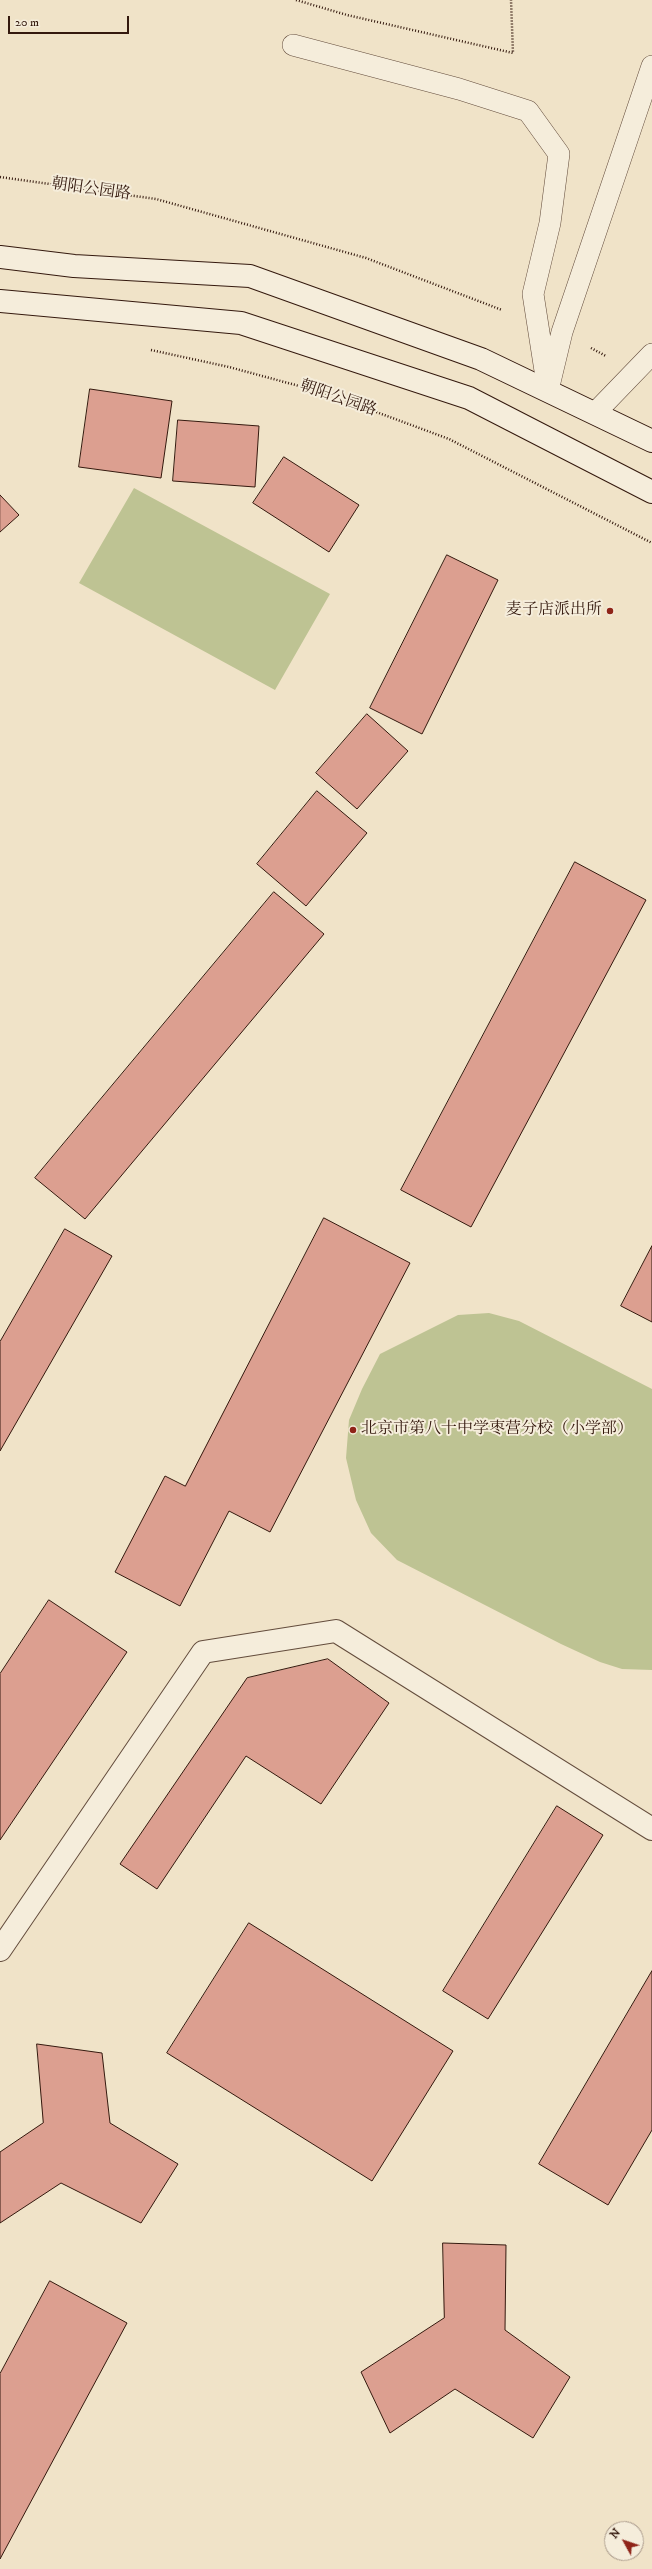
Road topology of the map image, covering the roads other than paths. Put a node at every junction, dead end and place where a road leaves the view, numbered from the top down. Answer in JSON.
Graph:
{"nodes":[{"id":1,"x":293,"y":45,"type":"dead end"},
{"id":2,"x":652,"y":66,"type":"edge"},
{"id":3,"x":0,"y":257,"type":"edge"},
{"id":4,"x":0,"y":301,"type":"edge"},
{"id":5,"x":652,"y":354,"type":"edge"},
{"id":6,"x":548,"y":390,"type":"junction"},
{"id":7,"x":596,"y":412,"type":"junction"},
{"id":8,"x":652,"y":441,"type":"edge"},
{"id":9,"x":652,"y":492,"type":"edge"},
{"id":10,"x":652,"y":1829,"type":"edge"},
{"id":11,"x":0,"y":1950,"type":"edge"}],
"edges":[{"from":1,"to":6,"type":"lane"},
{"from":2,"to":6,"type":"lane"},
{"from":3,"to":6,"type":"main road"},
{"from":4,"to":9,"type":"main road"},
{"from":5,"to":7,"type":"lane"},
{"from":6,"to":7,"type":"main road"},
{"from":7,"to":8,"type":"main road"},
{"from":10,"to":11,"type":"main road"}]}
